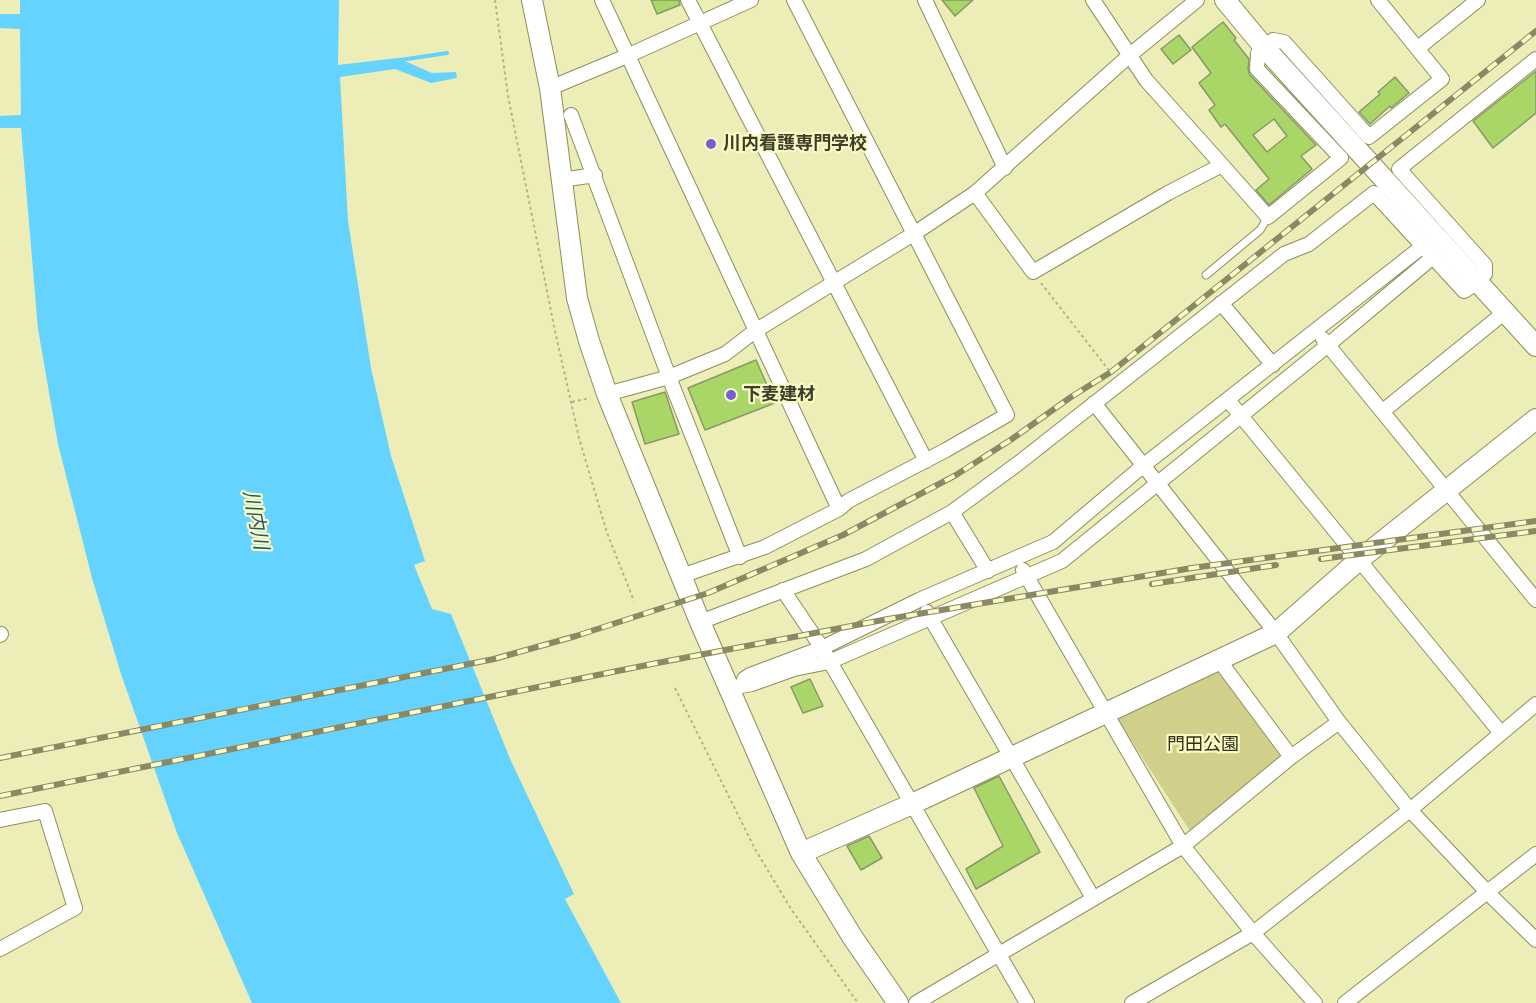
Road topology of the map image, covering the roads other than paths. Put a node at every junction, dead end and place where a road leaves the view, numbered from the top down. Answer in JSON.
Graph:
{"nodes":[{"id":1,"x":532,"y":0,"type":"edge"},
{"id":2,"x":602,"y":0,"type":"edge"},
{"id":3,"x":688,"y":0,"type":"edge"},
{"id":4,"x":751,"y":0,"type":"edge"},
{"id":5,"x":794,"y":0,"type":"edge"},
{"id":6,"x":925,"y":0,"type":"edge"},
{"id":7,"x":1093,"y":0,"type":"edge"},
{"id":8,"x":1197,"y":0,"type":"edge"},
{"id":9,"x":1225,"y":0,"type":"edge"},
{"id":10,"x":1378,"y":0,"type":"edge"},
{"id":11,"x":1478,"y":0,"type":"edge"},
{"id":12,"x":699,"y":23,"type":"junction"},
{"id":13,"x":1264,"y":47,"type":"junction"},
{"id":14,"x":1418,"y":48,"type":"junction"},
{"id":15,"x":1130,"y":55,"type":"junction"},
{"id":16,"x":627,"y":56,"type":"junction"},
{"id":17,"x":1536,"y":59,"type":"edge"},
{"id":18,"x":550,"y":88,"type":"junction"},
{"id":19,"x":572,"y":115,"type":"dead end"},
{"id":20,"x":1222,"y":165,"type":"junction"},
{"id":21,"x":1005,"y":168,"type":"junction"},
{"id":22,"x":595,"y":175,"type":"junction"},
{"id":23,"x":561,"y":180,"type":"junction"},
{"id":24,"x":975,"y":193,"type":"junction"},
{"id":25,"x":1268,"y":217,"type":"junction"},
{"id":26,"x":915,"y":233,"type":"junction"},
{"id":27,"x":1423,"y":246,"type":"junction"},
{"id":28,"x":1433,"y":257,"type":"junction"},
{"id":29,"x":1206,"y":275,"type":"dead end"},
{"id":30,"x":1478,"y":282,"type":"junction"},
{"id":31,"x":833,"y":284,"type":"junction"},
{"id":32,"x":1221,"y":303,"type":"junction"},
{"id":33,"x":1505,"y":312,"type":"junction"},
{"id":34,"x":1316,"y":330,"type":"junction"},
{"id":35,"x":755,"y":331,"type":"junction"},
{"id":36,"x":1328,"y":345,"type":"junction"},
{"id":37,"x":1536,"y":346,"type":"edge"},
{"id":38,"x":1273,"y":365,"type":"junction"},
{"id":39,"x":669,"y":377,"type":"junction"},
{"id":40,"x":608,"y":394,"type":"junction"},
{"id":41,"x":1228,"y":400,"type":"junction"},
{"id":42,"x":1094,"y":403,"type":"junction"},
{"id":43,"x":1383,"y":411,"type":"junction"},
{"id":44,"x":1241,"y":415,"type":"junction"},
{"id":45,"x":1536,"y":419,"type":"edge"},
{"id":46,"x":926,"y":461,"type":"junction"},
{"id":47,"x":1144,"y":465,"type":"junction"},
{"id":48,"x":1158,"y":483,"type":"junction"},
{"id":49,"x":1448,"y":491,"type":"junction"},
{"id":50,"x":839,"y":509,"type":"junction"},
{"id":51,"x":952,"y":512,"type":"junction"},
{"id":52,"x":740,"y":557,"type":"junction"},
{"id":53,"x":1015,"y":558,"type":"junction"},
{"id":54,"x":1359,"y":560,"type":"junction"},
{"id":55,"x":988,"y":571,"type":"junction"},
{"id":56,"x":681,"y":576,"type":"junction"},
{"id":57,"x":1027,"y":576,"type":"junction"},
{"id":58,"x":783,"y":590,"type":"junction"},
{"id":59,"x":919,"y":600,"type":"junction"},
{"id":60,"x":1536,"y":600,"type":"edge"},
{"id":61,"x":932,"y":617,"type":"junction"},
{"id":62,"x":700,"y":622,"type":"junction"},
{"id":63,"x":1276,"y":633,"type":"junction"},
{"id":64,"x":822,"y":648,"type":"junction"},
{"id":65,"x":1219,"y":660,"type":"junction"},
{"id":66,"x":829,"y":662,"type":"junction"},
{"id":67,"x":730,"y":688,"type":"junction"},
{"id":68,"x":1536,"y":704,"type":"edge"},
{"id":69,"x":1105,"y":714,"type":"junction"},
{"id":70,"x":1339,"y":722,"type":"junction"},
{"id":71,"x":1500,"y":732,"type":"junction"},
{"id":72,"x":1012,"y":756,"type":"junction"},
{"id":73,"x":1291,"y":757,"type":"junction"},
{"id":74,"x":912,"y":804,"type":"junction"},
{"id":75,"x":1410,"y":810,"type":"junction"},
{"id":76,"x":0,"y":820,"type":"edge"},
{"id":77,"x":1183,"y":846,"type":"junction"},
{"id":78,"x":801,"y":853,"type":"junction"},
{"id":79,"x":1536,"y":854,"type":"edge"},
{"id":80,"x":1488,"y":893,"type":"junction"},
{"id":81,"x":1093,"y":898,"type":"junction"},
{"id":82,"x":1253,"y":933,"type":"junction"},
{"id":83,"x":1536,"y":940,"type":"edge"},
{"id":84,"x":0,"y":949,"type":"edge"},
{"id":85,"x":998,"y":955,"type":"junction"},
{"id":86,"x":898,"y":1003,"type":"edge"},
{"id":87,"x":916,"y":1003,"type":"edge"},
{"id":88,"x":1027,"y":1003,"type":"edge"},
{"id":89,"x":1132,"y":1003,"type":"edge"},
{"id":90,"x":1315,"y":1003,"type":"edge"},
{"id":91,"x":1345,"y":1003,"type":"edge"}],
"edges":[{"from":1,"to":18,"type":"street"},
{"from":2,"to":16,"type":"street"},
{"from":3,"to":12,"type":"street"},
{"from":4,"to":12,"type":"street"},
{"from":5,"to":26,"type":"street"},
{"from":6,"to":21,"type":"street"},
{"from":7,"to":15,"type":"street"},
{"from":8,"to":15,"type":"street"},
{"from":9,"to":13,"type":"street"},
{"from":10,"to":14,"type":"street"},
{"from":11,"to":14,"type":"street"},
{"from":12,"to":16,"type":"street"},
{"from":12,"to":31,"type":"street"},
{"from":13,"to":14,"type":"street"},
{"from":13,"to":25,"type":"street"},
{"from":13,"to":30,"type":"street"},
{"from":15,"to":20,"type":"street"},
{"from":15,"to":21,"type":"street"},
{"from":16,"to":18,"type":"street"},
{"from":16,"to":35,"type":"street"},
{"from":17,"to":30,"type":"street"},
{"from":18,"to":23,"type":"street"},
{"from":19,"to":22,"type":"street"},
{"from":20,"to":24,"type":"street"},
{"from":20,"to":25,"type":"street"},
{"from":21,"to":24,"type":"street"},
{"from":22,"to":23,"type":"street"},
{"from":22,"to":39,"type":"street"},
{"from":23,"to":40,"type":"street"},
{"from":24,"to":26,"type":"street"},
{"from":25,"to":29,"type":"lane"},
{"from":26,"to":31,"type":"street"},
{"from":26,"to":46,"type":"street"},
{"from":27,"to":28,"type":"street"},
{"from":27,"to":32,"type":"street"},
{"from":27,"to":34,"type":"street"},
{"from":28,"to":30,"type":"street"},
{"from":28,"to":36,"type":"street"},
{"from":30,"to":33,"type":"street"},
{"from":31,"to":35,"type":"street"},
{"from":31,"to":46,"type":"street"},
{"from":32,"to":38,"type":"street"},
{"from":32,"to":42,"type":"street"},
{"from":33,"to":37,"type":"street"},
{"from":33,"to":43,"type":"street"},
{"from":34,"to":36,"type":"street"},
{"from":34,"to":38,"type":"street"},
{"from":35,"to":39,"type":"street"},
{"from":35,"to":50,"type":"street"},
{"from":36,"to":43,"type":"street"},
{"from":36,"to":44,"type":"street"},
{"from":38,"to":41,"type":"street"},
{"from":39,"to":40,"type":"street"},
{"from":39,"to":52,"type":"street"},
{"from":40,"to":56,"type":"street"},
{"from":41,"to":44,"type":"street"},
{"from":41,"to":47,"type":"street"},
{"from":42,"to":47,"type":"street"},
{"from":42,"to":51,"type":"street"},
{"from":43,"to":49,"type":"street"},
{"from":44,"to":48,"type":"street"},
{"from":44,"to":54,"type":"street"},
{"from":45,"to":49,"type":"street"},
{"from":46,"to":50,"type":"street"},
{"from":47,"to":48,"type":"street"},
{"from":47,"to":53,"type":"street"},
{"from":48,"to":57,"type":"street"},
{"from":48,"to":63,"type":"street"},
{"from":49,"to":54,"type":"street"},
{"from":49,"to":60,"type":"street"},
{"from":50,"to":52,"type":"street"},
{"from":51,"to":55,"type":"street"},
{"from":51,"to":58,"type":"street"},
{"from":52,"to":56,"type":"street"},
{"from":53,"to":55,"type":"street"},
{"from":53,"to":57,"type":"street"},
{"from":54,"to":63,"type":"street"},
{"from":54,"to":71,"type":"street"},
{"from":55,"to":59,"type":"street"},
{"from":56,"to":62,"type":"street"},
{"from":57,"to":61,"type":"street"},
{"from":57,"to":69,"type":"street"},
{"from":58,"to":62,"type":"street"},
{"from":58,"to":64,"type":"street"},
{"from":59,"to":61,"type":"street"},
{"from":59,"to":64,"type":"street"},
{"from":61,"to":66,"type":"street"},
{"from":61,"to":72,"type":"street"},
{"from":62,"to":67,"type":"street"},
{"from":63,"to":65,"type":"street"},
{"from":63,"to":70,"type":"street"},
{"from":64,"to":66,"type":"street"},
{"from":64,"to":67,"type":"street"},
{"from":65,"to":69,"type":"street"},
{"from":65,"to":73,"type":"street"},
{"from":66,"to":67,"type":"street"},
{"from":66,"to":74,"type":"street"},
{"from":67,"to":78,"type":"street"},
{"from":68,"to":71,"type":"street"},
{"from":69,"to":72,"type":"street"},
{"from":69,"to":77,"type":"street"},
{"from":70,"to":73,"type":"street"},
{"from":70,"to":75,"type":"street"},
{"from":71,"to":75,"type":"street"},
{"from":72,"to":74,"type":"street"},
{"from":72,"to":81,"type":"street"},
{"from":73,"to":77,"type":"street"},
{"from":74,"to":78,"type":"street"},
{"from":74,"to":85,"type":"street"},
{"from":75,"to":80,"type":"street"},
{"from":75,"to":82,"type":"street"},
{"from":76,"to":84,"type":"street"},
{"from":77,"to":81,"type":"street"},
{"from":77,"to":82,"type":"street"},
{"from":78,"to":86,"type":"street"},
{"from":79,"to":80,"type":"street"},
{"from":80,"to":83,"type":"street"},
{"from":80,"to":91,"type":"street"},
{"from":81,"to":85,"type":"street"},
{"from":82,"to":89,"type":"street"},
{"from":82,"to":90,"type":"street"},
{"from":85,"to":87,"type":"street"},
{"from":85,"to":88,"type":"street"}]}
